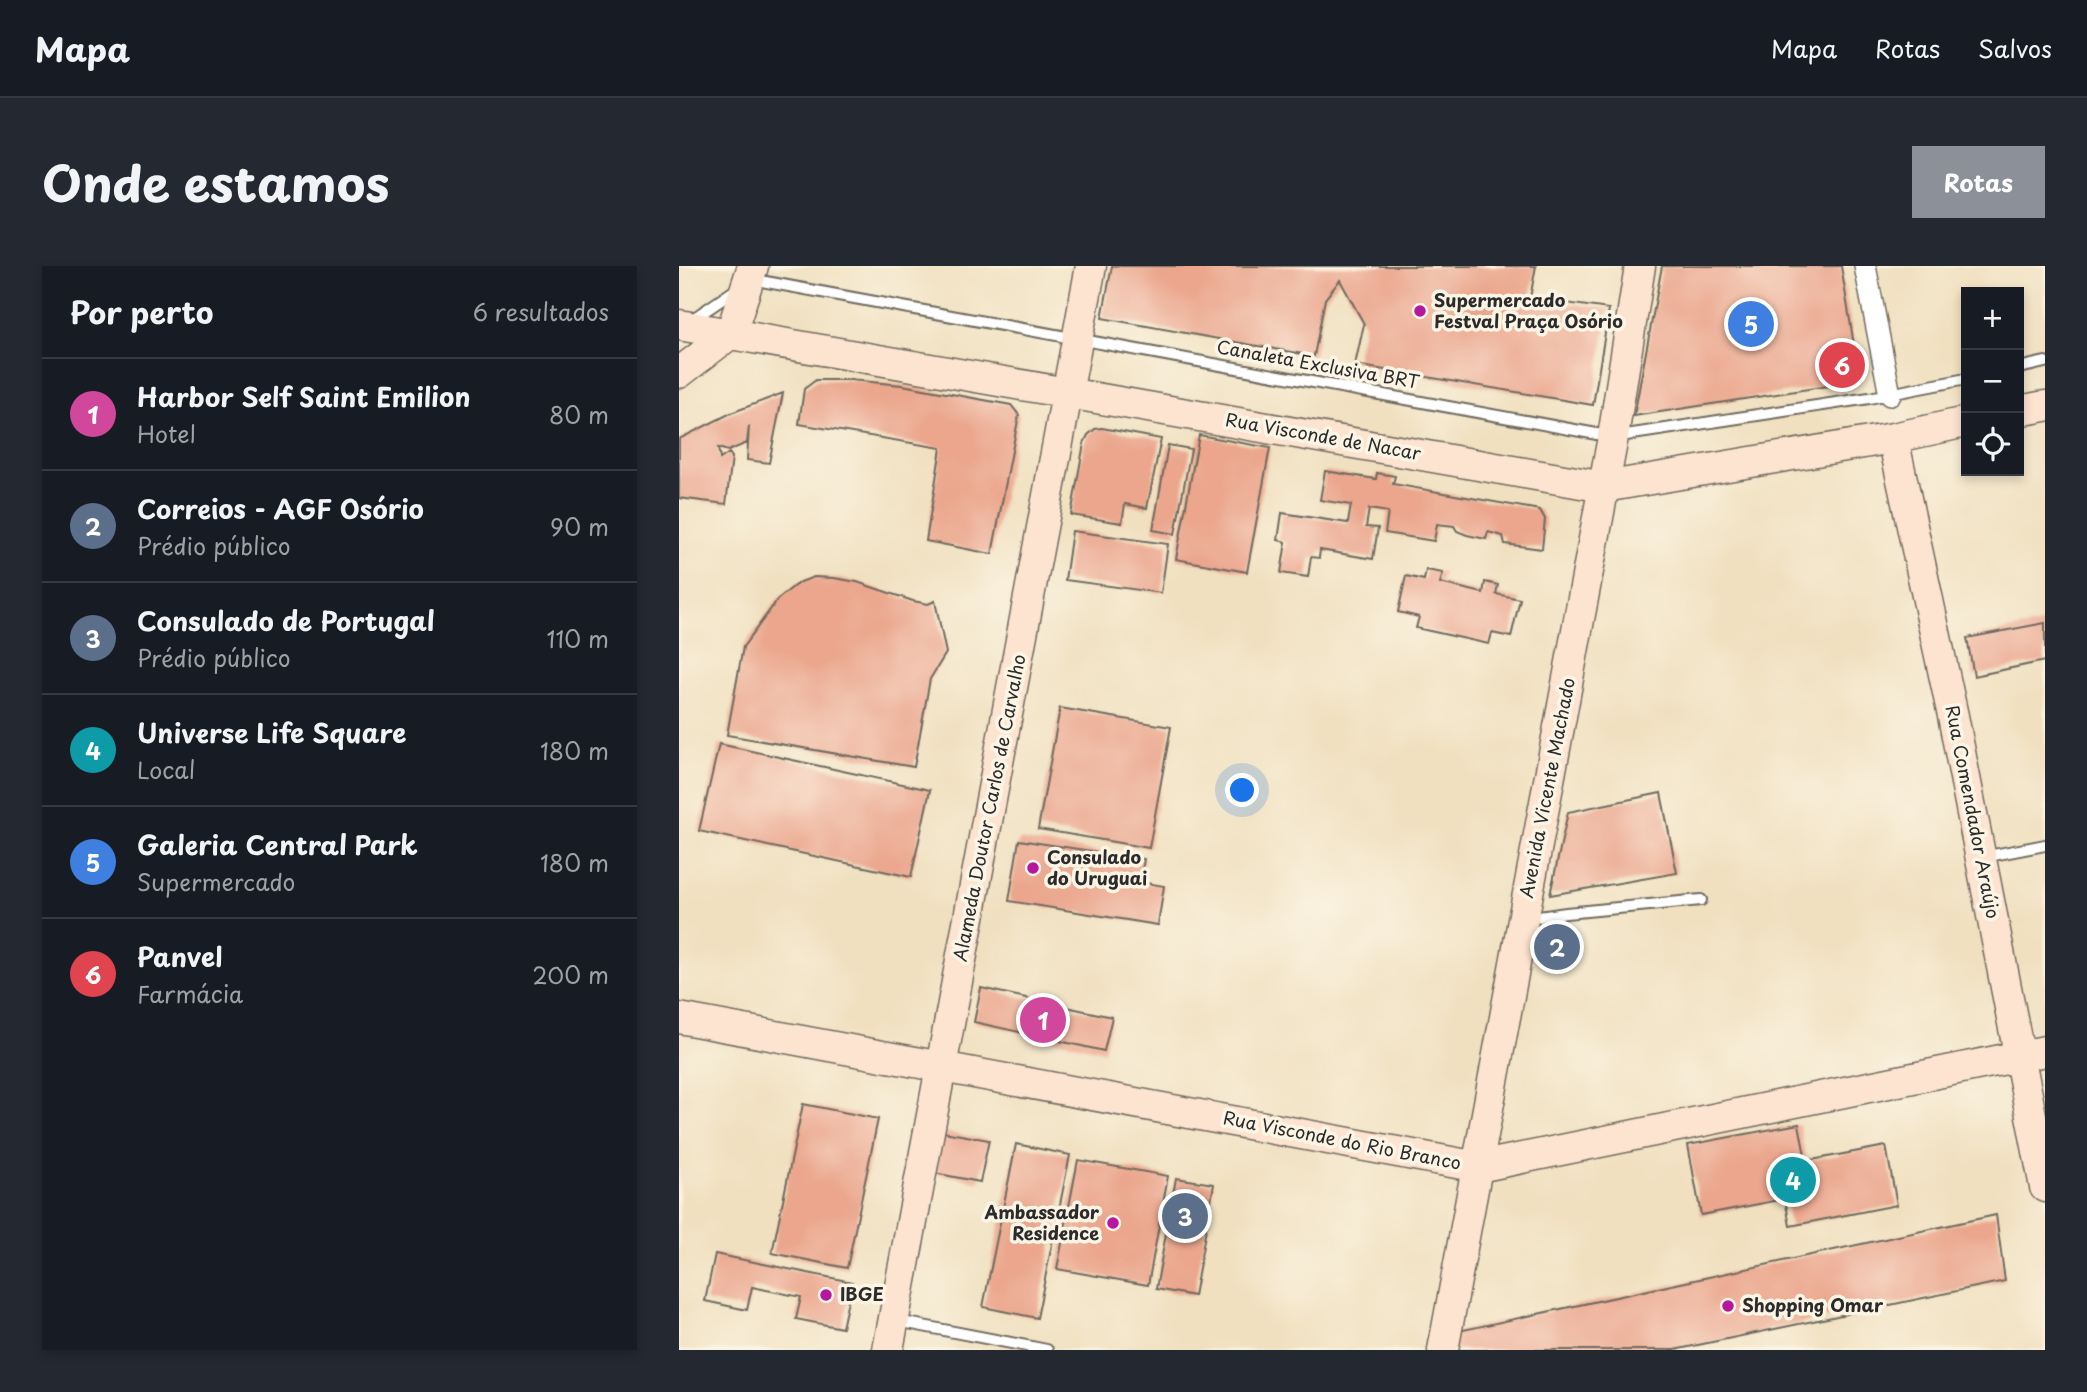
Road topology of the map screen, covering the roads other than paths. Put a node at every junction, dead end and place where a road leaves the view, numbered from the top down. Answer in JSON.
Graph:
{"nodes":[{"id":1,"x":1091,"y":266,"type":"edge"},
{"id":2,"x":1640,"y":266,"type":"edge"},
{"id":3,"x":1865,"y":266,"type":"edge"},
{"id":4,"x":752,"y":273,"type":"edge"},
{"id":5,"x":680,"y":327,"type":"edge"},
{"id":6,"x":731,"y":333,"type":"junction"},
{"id":7,"x":1077,"y":338,"type":"junction"},
{"id":8,"x":2045,"y":362,"type":"edge"},
{"id":9,"x":2024,"y":367,"type":"edge"},
{"id":10,"x":679,"y":373,"type":"edge"},
{"id":11,"x":1961,"y":380,"type":"edge"},
{"id":12,"x":1067,"y":392,"type":"junction"},
{"id":13,"x":1890,"y":394,"type":"junction"},
{"id":14,"x":2045,"y":406,"type":"edge"},
{"id":15,"x":2024,"y":410,"type":"edge"},
{"id":16,"x":1961,"y":423,"type":"edge"},
{"id":17,"x":1613,"y":437,"type":"junction"},
{"id":18,"x":1893,"y":438,"type":"junction"},
{"id":19,"x":1604,"y":487,"type":"junction"},
{"id":20,"x":2045,"y":845,"type":"edge"},
{"id":21,"x":1981,"y":858,"type":"junction"},
{"id":22,"x":1701,"y":900,"type":"dead end"},
{"id":23,"x":1523,"y":919,"type":"junction"},
{"id":24,"x":679,"y":1017,"type":"edge"},
{"id":25,"x":2032,"y":1053,"type":"edge"},
{"id":26,"x":941,"y":1066,"type":"junction"},
{"id":27,"x":1478,"y":1167,"type":"junction"},
{"id":28,"x":2045,"y":1187,"type":"edge"},
{"id":29,"x":894,"y":1321,"type":"junction"},
{"id":30,"x":888,"y":1350,"type":"edge"},
{"id":31,"x":1047,"y":1350,"type":"edge"},
{"id":32,"x":1443,"y":1350,"type":"edge"}],
"edges":[{"from":1,"to":7,"type":"street","name":"Alameda Doutor Carlos de Carvalho"},
{"from":2,"to":17,"type":"street","name":"Avenida Vicente Machado"},
{"from":3,"to":13,"type":"street"},
{"from":4,"to":5,"type":"lane"},
{"from":4,"to":6,"type":"street"},
{"from":4,"to":7,"type":"lane","name":"Canaleta Exclusiva BRT"},
{"from":5,"to":6,"type":"street","name":"Rua Visconde de Nacar"},
{"from":6,"to":10,"type":"street"},
{"from":6,"to":12,"type":"street","name":"Rua Visconde de Nacar"},
{"from":7,"to":12,"type":"street","name":"Alameda Doutor Carlos de Carvalho"},
{"from":7,"to":17,"type":"lane","name":"Canaleta Exclusiva BRT"},
{"from":8,"to":9,"type":"lane"},
{"from":11,"to":13,"type":"lane","name":"Canaleta Exclusiva BRT"},
{"from":12,"to":19,"type":"street","name":"Rua Visconde de Nacar"},
{"from":12,"to":26,"type":"street","name":"Alameda Doutor Carlos de Carvalho"},
{"from":13,"to":17,"type":"lane","name":"Canaleta Exclusiva BRT"},
{"from":14,"to":15,"type":"street"},
{"from":16,"to":18,"type":"street","name":"Rua Visconde de Nacar"},
{"from":17,"to":19,"type":"street","name":"Avenida Vicente Machado"},
{"from":18,"to":19,"type":"street","name":"Rua Visconde de Nacar"},
{"from":18,"to":21,"type":"street","name":"Rua Comendador Araújo"},
{"from":19,"to":23,"type":"street","name":"Avenida Vicente Machado"},
{"from":20,"to":21,"type":"lane"},
{"from":21,"to":25,"type":"street","name":"Rua Comendador Araújo"},
{"from":22,"to":23,"type":"lane"},
{"from":23,"to":27,"type":"street","name":"Avenida Vicente Machado"},
{"from":24,"to":26,"type":"street","name":"Rua Visconde do Rio Branco"},
{"from":25,"to":27,"type":"street","name":"Rua Visconde do Rio Branco"},
{"from":25,"to":28,"type":"street","name":"Rua Comendador Araújo"},
{"from":26,"to":27,"type":"street","name":"Rua Visconde do Rio Branco"},
{"from":26,"to":29,"type":"street","name":"Alameda Doutor Carlos de Carvalho"},
{"from":27,"to":32,"type":"street","name":"Avenida Vicente Machado"},
{"from":29,"to":30,"type":"street","name":"Alameda Doutor Carlos de Carvalho"},
{"from":29,"to":31,"type":"lane"}]}
